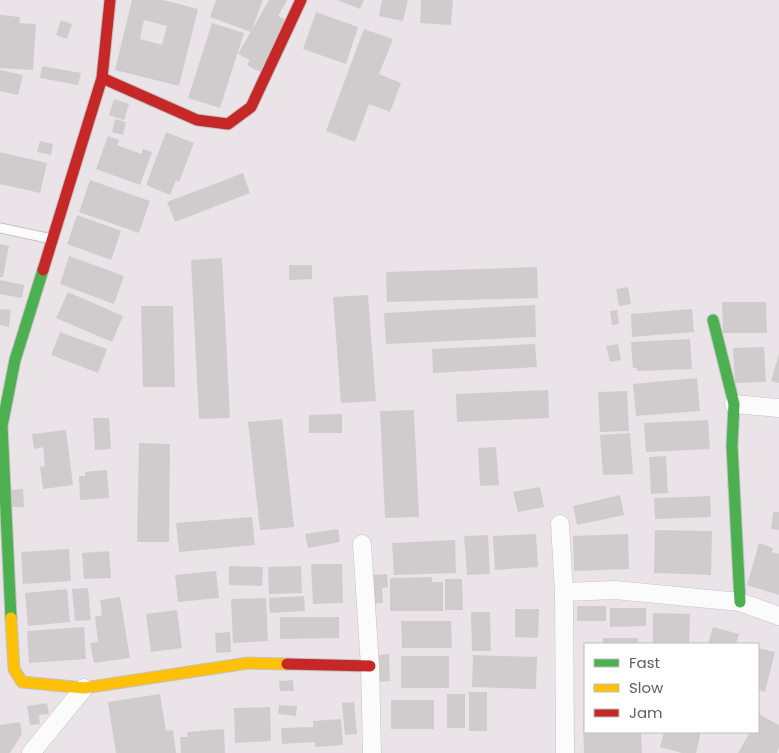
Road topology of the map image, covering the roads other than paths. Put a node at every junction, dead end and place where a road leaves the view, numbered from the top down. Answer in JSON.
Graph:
{"nodes":[{"id":1,"x":110,"y":0,"type":"edge"},
{"id":2,"x":301,"y":0,"type":"edge"},
{"id":3,"x":102,"y":78,"type":"junction"},
{"id":4,"x":0,"y":228,"type":"edge"},
{"id":5,"x":52,"y":239,"type":"junction"},
{"id":6,"x":713,"y":320,"type":"dead end"},
{"id":7,"x":7,"y":359,"type":"edge"},
{"id":8,"x":734,"y":404,"type":"junction"},
{"id":9,"x":779,"y":408,"type":"edge"},
{"id":10,"x":560,"y":524,"type":"dead end"},
{"id":11,"x":362,"y":544,"type":"dead end"},
{"id":12,"x":564,"y":592,"type":"junction"},
{"id":13,"x":740,"y":602,"type":"junction"},
{"id":14,"x":779,"y":616,"type":"edge"},
{"id":15,"x":370,"y":666,"type":"junction"},
{"id":16,"x":84,"y":688,"type":"junction"},
{"id":17,"x":31,"y":753,"type":"edge"},
{"id":18,"x":372,"y":753,"type":"edge"},
{"id":19,"x":565,"y":753,"type":"edge"}],
"edges":[{"from":1,"to":3,"type":"street"},
{"from":2,"to":3,"type":"street"},
{"from":3,"to":5,"type":"street"},
{"from":4,"to":5,"type":"lane"},
{"from":5,"to":7,"type":"street"},
{"from":6,"to":8,"type":"street"},
{"from":7,"to":16,"type":"street"},
{"from":8,"to":9,"type":"street"},
{"from":8,"to":13,"type":"street"},
{"from":10,"to":12,"type":"street"},
{"from":11,"to":15,"type":"street"},
{"from":12,"to":13,"type":"street"},
{"from":12,"to":19,"type":"street"},
{"from":13,"to":14,"type":"street"},
{"from":15,"to":16,"type":"street"},
{"from":15,"to":18,"type":"street"},
{"from":16,"to":17,"type":"street"}]}
